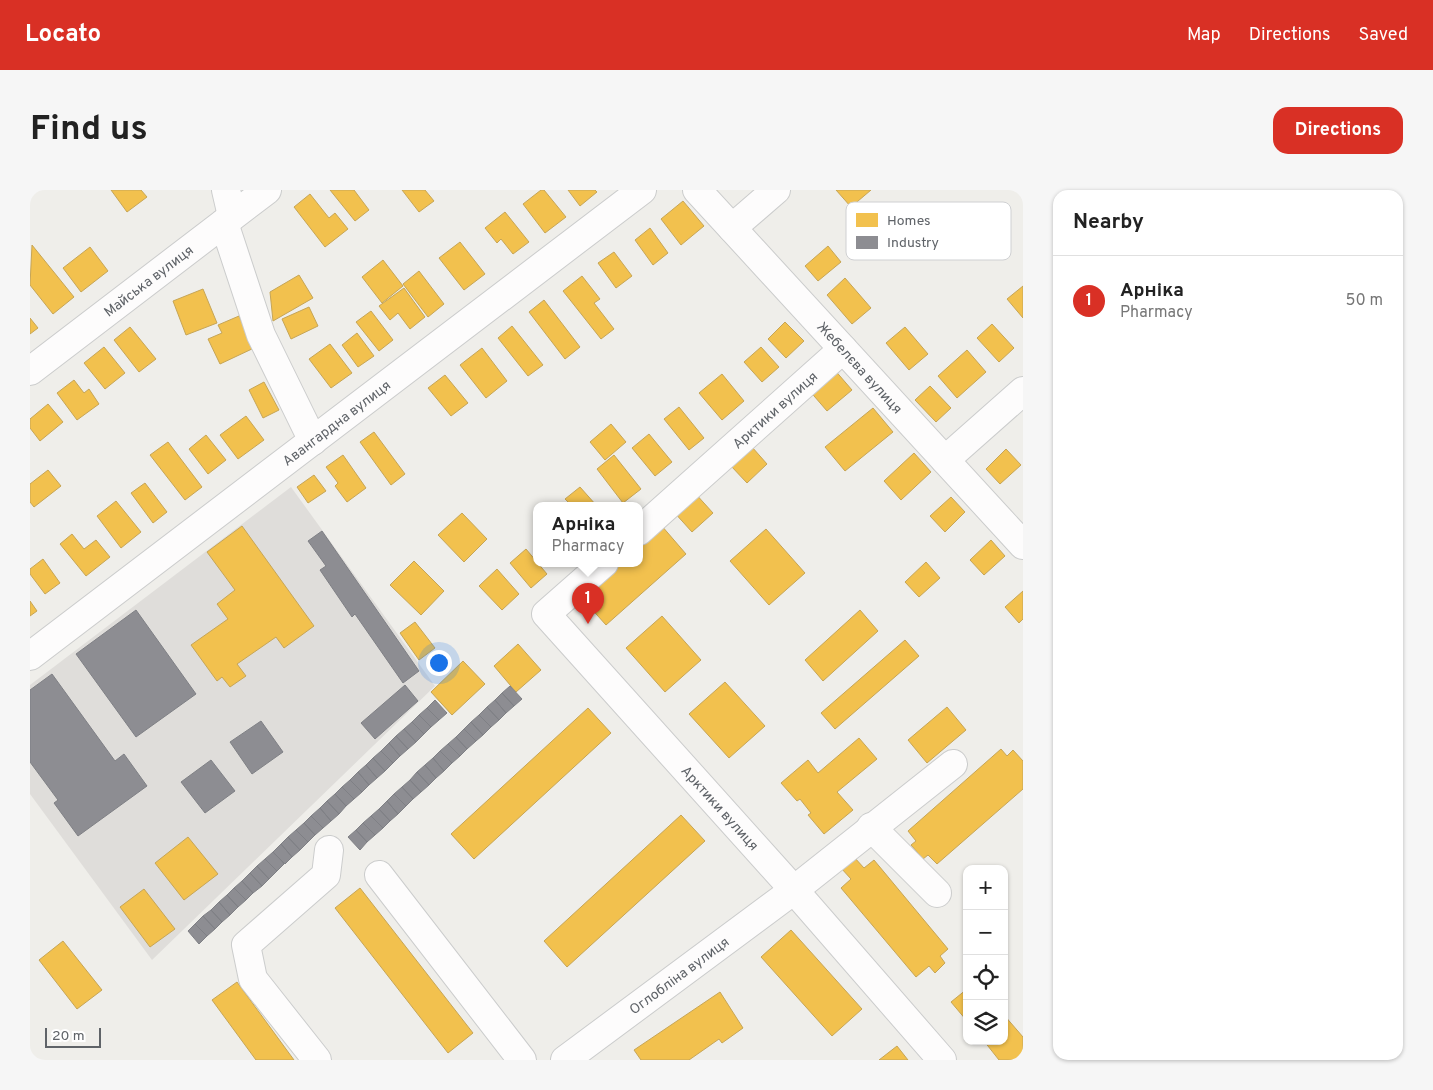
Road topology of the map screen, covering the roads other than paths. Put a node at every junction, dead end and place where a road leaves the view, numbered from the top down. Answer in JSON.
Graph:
{"nodes":[{"id":1,"x":226,"y":190,"type":"edge"},
{"id":2,"x":267,"y":190,"type":"edge"},
{"id":3,"x":642,"y":190,"type":"edge"},
{"id":4,"x":697,"y":190,"type":"edge"},
{"id":5,"x":776,"y":190,"type":"edge"},
{"id":6,"x":228,"y":220,"type":"junction"},
{"id":7,"x":732,"y":228,"type":"junction"},
{"id":8,"x":843,"y":349,"type":"junction"},
{"id":9,"x":30,"y":371,"type":"edge"},
{"id":10,"x":1023,"y":391,"type":"edge"},
{"id":11,"x":313,"y":441,"type":"junction"},
{"id":12,"x":945,"y":460,"type":"junction"},
{"id":13,"x":643,"y":527,"type":"edge"},
{"id":14,"x":1023,"y":546,"type":"edge"},
{"id":15,"x":599,"y":567,"type":"edge"},
{"id":16,"x":30,"y":656,"type":"edge"},
{"id":17,"x":953,"y":764,"type":"dead end"},
{"id":18,"x":871,"y":827,"type":"junction"},
{"id":19,"x":329,"y":850,"type":"dead end"},
{"id":20,"x":379,"y":875,"type":"dead end"},
{"id":21,"x":794,"y":890,"type":"junction"},
{"id":22,"x":937,"y":893,"type":"dead end"},
{"id":23,"x":317,"y":1060,"type":"edge"},
{"id":24,"x":522,"y":1060,"type":"edge"},
{"id":25,"x":565,"y":1060,"type":"edge"},
{"id":26,"x":942,"y":1060,"type":"edge"}],
"edges":[{"from":1,"to":6,"type":"street"},
{"from":2,"to":6,"type":"street","name":"Майська вулиця"},
{"from":3,"to":11,"type":"street","name":"Авангардна вулиця"},
{"from":4,"to":7,"type":"street","name":"Жебелєва вулиця"},
{"from":5,"to":7,"type":"street"},
{"from":6,"to":9,"type":"street","name":"Майська вулиця"},
{"from":6,"to":11,"type":"street"},
{"from":7,"to":8,"type":"street","name":"Жебелєва вулиця"},
{"from":8,"to":12,"type":"street","name":"Жебелєва вулиця"},
{"from":8,"to":13,"type":"street","name":"Арктики вулиця"},
{"from":10,"to":12,"type":"street"},
{"from":11,"to":16,"type":"street","name":"Авангардна вулиця"},
{"from":12,"to":14,"type":"street","name":"Жебелєва вулиця"},
{"from":15,"to":21,"type":"street","name":"Арктики вулиця"},
{"from":17,"to":18,"type":"street","name":"Оглобліна вулиця"},
{"from":18,"to":21,"type":"street","name":"Оглобліна вулиця"},
{"from":18,"to":22,"type":"street"},
{"from":19,"to":23,"type":"street"},
{"from":20,"to":24,"type":"street"},
{"from":21,"to":25,"type":"street","name":"Оглобліна вулиця"},
{"from":21,"to":26,"type":"street","name":"Арктики вулиця"}]}
